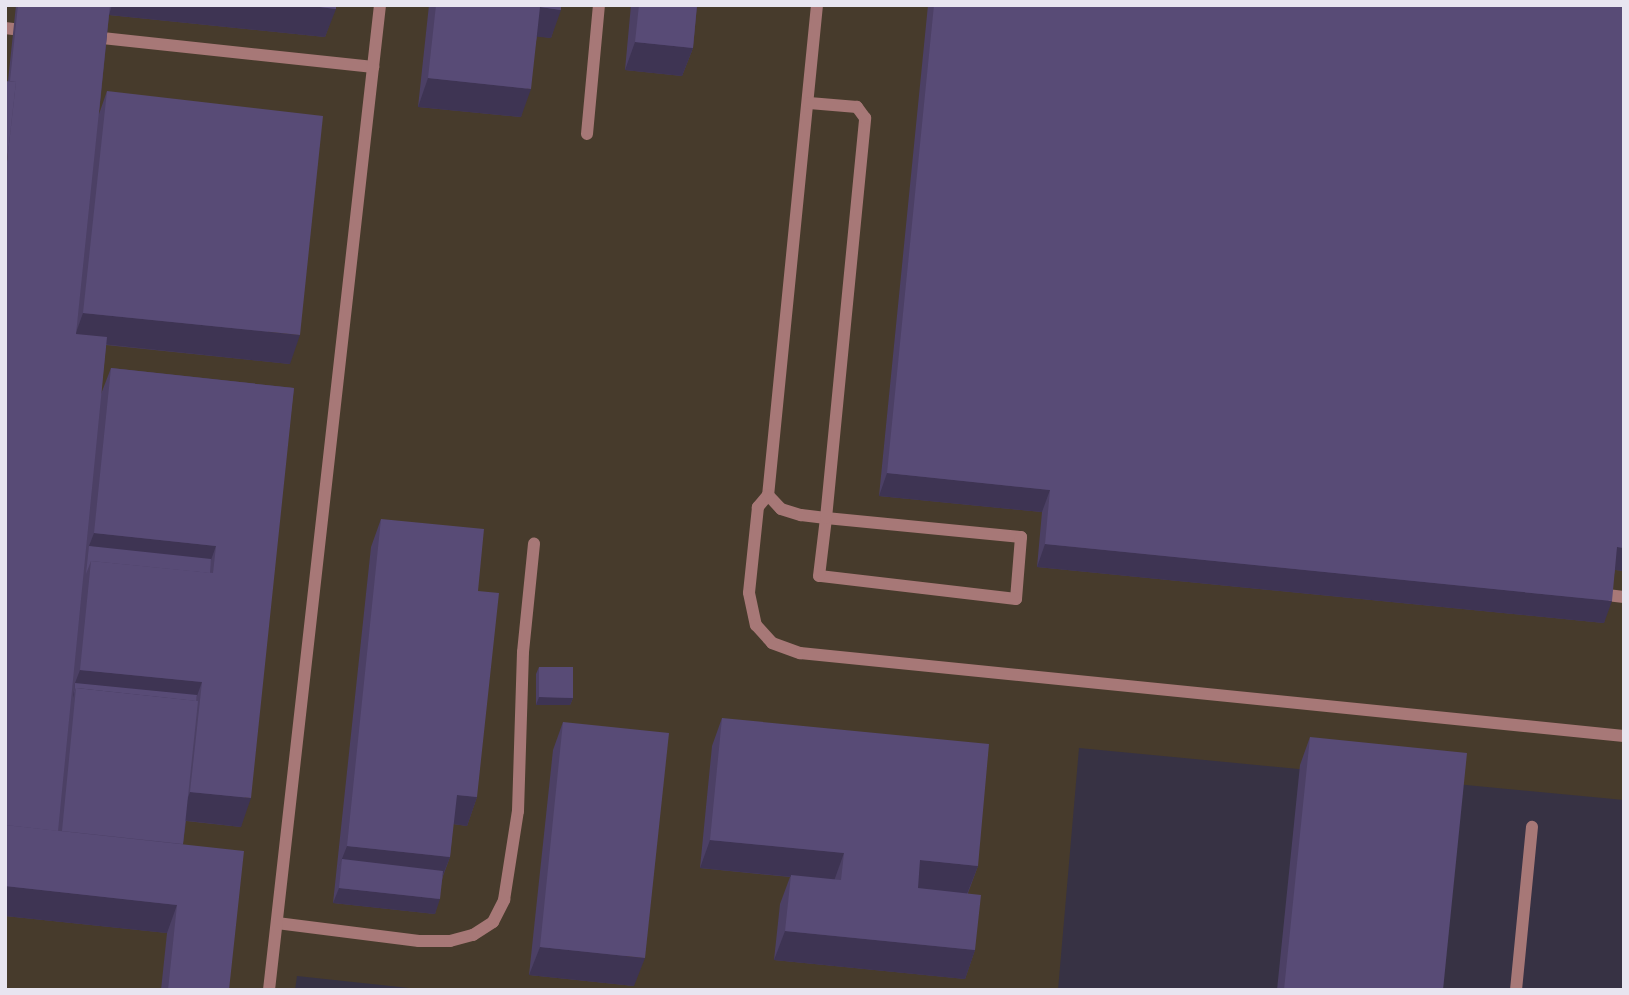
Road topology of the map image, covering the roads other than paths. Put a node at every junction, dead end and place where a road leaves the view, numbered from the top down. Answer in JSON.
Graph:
{"nodes":[{"id":1,"x":380,"y":5,"type":"edge"},
{"id":2,"x":599,"y":5,"type":"edge"},
{"id":3,"x":817,"y":5,"type":"edge"},
{"id":4,"x":5,"y":28,"type":"edge"},
{"id":5,"x":46,"y":32,"type":"edge"},
{"id":6,"x":73,"y":35,"type":"edge"},
{"id":7,"x":373,"y":67,"type":"junction"},
{"id":8,"x":808,"y":103,"type":"junction"},
{"id":9,"x":587,"y":134,"type":"dead end"},
{"id":10,"x":768,"y":495,"type":"junction"},
{"id":11,"x":826,"y":518,"type":"junction"},
{"id":12,"x":534,"y":544,"type":"dead end"},
{"id":13,"x":1607,"y":595,"type":"edge"},
{"id":14,"x":1624,"y":597,"type":"edge"},
{"id":15,"x":1624,"y":736,"type":"edge"},
{"id":16,"x":1532,"y":827,"type":"dead end"},
{"id":17,"x":276,"y":923,"type":"junction"},
{"id":18,"x":269,"y":990,"type":"edge"},
{"id":19,"x":1516,"y":990,"type":"edge"}],
"edges":[{"from":1,"to":7,"type":"lane"},
{"from":2,"to":9,"type":"lane"},
{"from":3,"to":8,"type":"lane"},
{"from":4,"to":5,"type":"lane"},
{"from":6,"to":7,"type":"lane"},
{"from":7,"to":17,"type":"lane"},
{"from":8,"to":10,"type":"lane"},
{"from":8,"to":11,"type":"lane"},
{"from":10,"to":11,"type":"lane"},
{"from":10,"to":15,"type":"lane"},
{"from":11,"to":11,"type":"lane"},
{"from":12,"to":17,"type":"lane"},
{"from":13,"to":14,"type":"lane"},
{"from":16,"to":19,"type":"lane"},
{"from":17,"to":18,"type":"lane"}]}
